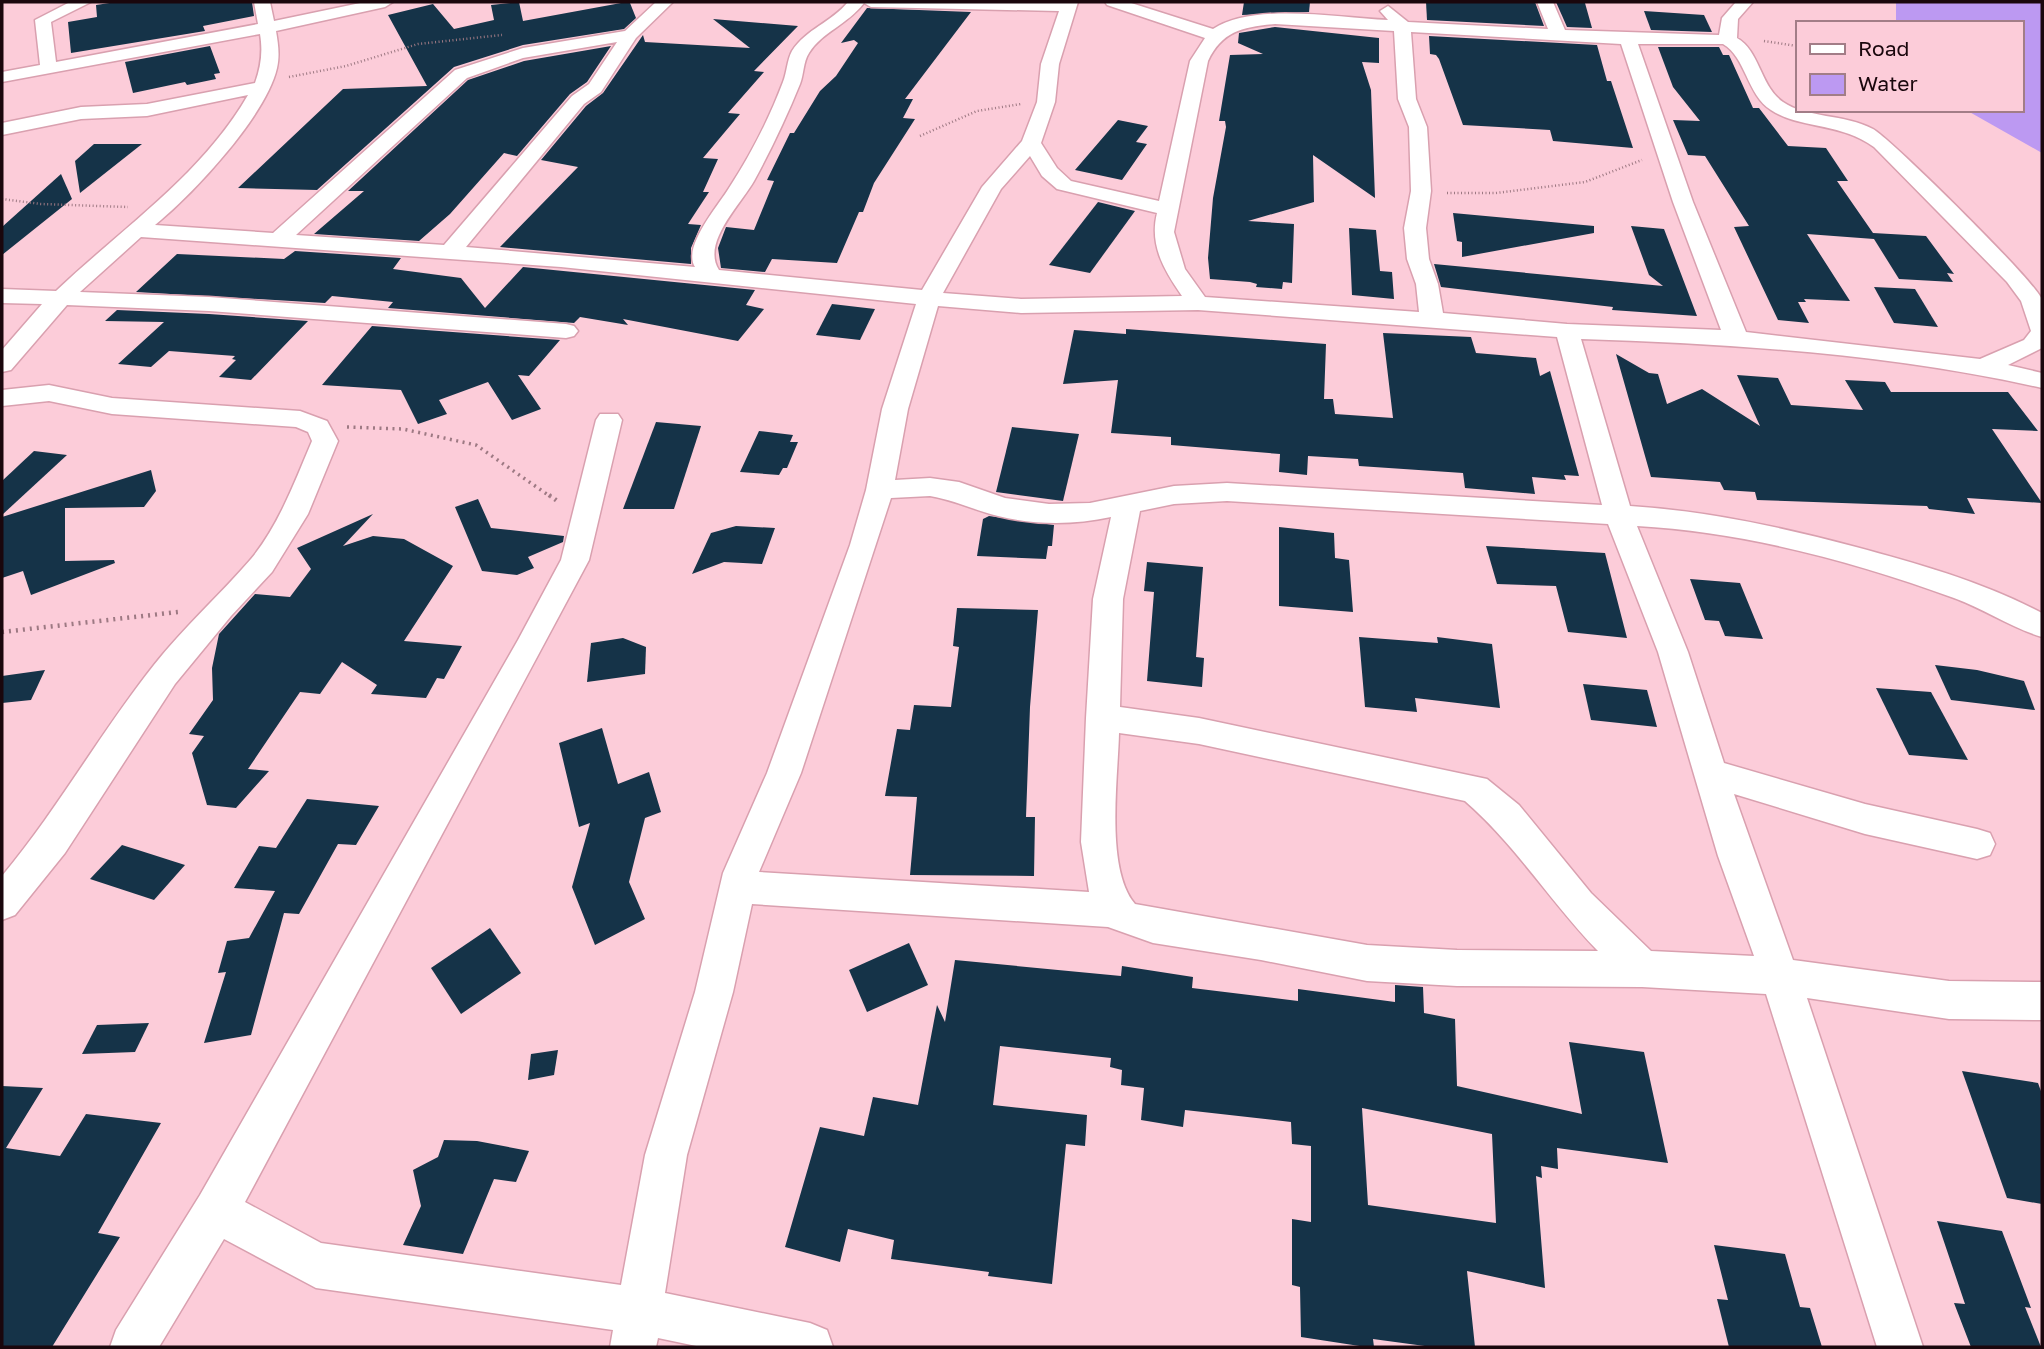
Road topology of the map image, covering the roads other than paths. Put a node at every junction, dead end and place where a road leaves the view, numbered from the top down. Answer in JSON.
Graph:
{"nodes":[{"id":1,"x":83,"y":2,"type":"edge"},
{"id":2,"x":262,"y":2,"type":"edge"},
{"id":3,"x":385,"y":2,"type":"edge"},
{"id":4,"x":665,"y":2,"type":"edge"},
{"id":5,"x":856,"y":2,"type":"edge"},
{"id":6,"x":871,"y":2,"type":"edge"},
{"id":7,"x":1114,"y":2,"type":"edge"},
{"id":8,"x":1383,"y":2,"type":"edge"},
{"id":9,"x":1545,"y":2,"type":"edge"},
{"id":10,"x":1745,"y":2,"type":"edge"},
{"id":11,"x":1070,"y":4,"type":"edge"},
{"id":12,"x":1402,"y":25,"type":"junction"},
{"id":13,"x":265,"y":28,"type":"junction"},
{"id":14,"x":1558,"y":34,"type":"junction"},
{"id":15,"x":630,"y":35,"type":"junction"},
{"id":16,"x":1213,"y":35,"type":"junction"},
{"id":17,"x":1628,"y":39,"type":"junction"},
{"id":18,"x":1726,"y":39,"type":"junction"},
{"id":19,"x":49,"y":68,"type":"junction"},
{"id":20,"x":2,"y":77,"type":"edge"},
{"id":21,"x":263,"y":85,"type":"junction"},
{"id":22,"x":1796,"y":112,"type":"edge"},
{"id":23,"x":1797,"y":112,"type":"edge"},
{"id":24,"x":2,"y":129,"type":"edge"},
{"id":25,"x":1031,"y":143,"type":"junction"},
{"id":26,"x":1167,"y":209,"type":"junction"},
{"id":27,"x":139,"y":230,"type":"junction"},
{"id":28,"x":278,"y":240,"type":"junction"},
{"id":29,"x":448,"y":254,"type":"junction"},
{"id":30,"x":710,"y":275,"type":"junction"},
{"id":31,"x":2,"y":296,"type":"edge"},
{"id":32,"x":929,"y":298,"type":"junction"},
{"id":33,"x":61,"y":299,"type":"junction"},
{"id":34,"x":1198,"y":303,"type":"junction"},
{"id":35,"x":1432,"y":320,"type":"junction"},
{"id":36,"x":566,"y":331,"type":"dead end"},
{"id":37,"x":1567,"y":331,"type":"junction"},
{"id":38,"x":2042,"y":331,"type":"edge"},
{"id":39,"x":1736,"y":338,"type":"junction"},
{"id":40,"x":2,"y":365,"type":"edge"},
{"id":41,"x":1983,"y":367,"type":"junction"},
{"id":42,"x":2042,"y":380,"type":"edge"},
{"id":43,"x":2,"y":398,"type":"edge"},
{"id":44,"x":610,"y":421,"type":"dead end"},
{"id":45,"x":880,"y":489,"type":"junction"},
{"id":46,"x":1128,"y":505,"type":"junction"},
{"id":47,"x":1619,"y":517,"type":"junction"},
{"id":48,"x":2042,"y":626,"type":"edge"},
{"id":49,"x":1102,"y":718,"type":"junction"},
{"id":50,"x":1710,"y":773,"type":"junction"},
{"id":51,"x":1977,"y":844,"type":"dead end"},
{"id":52,"x":738,"y":887,"type":"junction"},
{"id":53,"x":2,"y":903,"type":"edge"},
{"id":54,"x":1117,"y":910,"type":"junction"},
{"id":55,"x":1642,"y":969,"type":"junction"},
{"id":56,"x":1780,"y":976,"type":"junction"},
{"id":57,"x":2042,"y":1001,"type":"edge"},
{"id":58,"x":216,"y":1211,"type":"junction"},
{"id":59,"x":636,"y":1329,"type":"edge"},
{"id":60,"x":133,"y":1347,"type":"edge"},
{"id":61,"x":810,"y":1347,"type":"edge"},
{"id":62,"x":1900,"y":1347,"type":"edge"}],
"edges":[{"from":1,"to":19,"type":"street"},
{"from":2,"to":13,"type":"street"},
{"from":3,"to":13,"type":"street"},
{"from":4,"to":15,"type":"street"},
{"from":5,"to":30,"type":"street"},
{"from":6,"to":11,"type":"street"},
{"from":7,"to":16,"type":"street"},
{"from":8,"to":12,"type":"street"},
{"from":9,"to":14,"type":"street"},
{"from":10,"to":18,"type":"street"},
{"from":11,"to":25,"type":"street"},
{"from":12,"to":14,"type":"street"},
{"from":12,"to":16,"type":"street"},
{"from":12,"to":35,"type":"street"},
{"from":13,"to":19,"type":"street"},
{"from":13,"to":21,"type":"street"},
{"from":14,"to":17,"type":"street"},
{"from":15,"to":28,"type":"street"},
{"from":15,"to":29,"type":"street"},
{"from":16,"to":26,"type":"street"},
{"from":17,"to":18,"type":"street"},
{"from":17,"to":39,"type":"street"},
{"from":18,"to":22,"type":"street"},
{"from":19,"to":20,"type":"street"},
{"from":21,"to":24,"type":"street"},
{"from":21,"to":27,"type":"street"},
{"from":23,"to":38,"type":"street"},
{"from":25,"to":26,"type":"street"},
{"from":25,"to":32,"type":"street"},
{"from":26,"to":34,"type":"street"},
{"from":27,"to":28,"type":"street"},
{"from":27,"to":33,"type":"street"},
{"from":28,"to":29,"type":"street"},
{"from":29,"to":30,"type":"street"},
{"from":30,"to":32,"type":"street"},
{"from":31,"to":33,"type":"street"},
{"from":32,"to":34,"type":"street"},
{"from":32,"to":45,"type":"street"},
{"from":33,"to":36,"type":"street"},
{"from":33,"to":40,"type":"street"},
{"from":34,"to":35,"type":"street"},
{"from":35,"to":37,"type":"street"},
{"from":37,"to":39,"type":"street"},
{"from":37,"to":47,"type":"street"},
{"from":38,"to":41,"type":"street"},
{"from":39,"to":41,"type":"street"},
{"from":41,"to":42,"type":"street"},
{"from":43,"to":53,"type":"street"},
{"from":44,"to":58,"type":"street"},
{"from":45,"to":46,"type":"street"},
{"from":45,"to":52,"type":"street"},
{"from":46,"to":47,"type":"street"},
{"from":46,"to":49,"type":"street"},
{"from":47,"to":48,"type":"street"},
{"from":47,"to":50,"type":"street"},
{"from":49,"to":54,"type":"street"},
{"from":49,"to":55,"type":"street"},
{"from":50,"to":51,"type":"street"},
{"from":50,"to":56,"type":"street"},
{"from":52,"to":54,"type":"street"},
{"from":52,"to":59,"type":"street"},
{"from":54,"to":55,"type":"street"},
{"from":55,"to":56,"type":"street"},
{"from":56,"to":57,"type":"street"},
{"from":56,"to":62,"type":"street"},
{"from":58,"to":59,"type":"street"},
{"from":58,"to":60,"type":"street"},
{"from":59,"to":61,"type":"street"}]}
